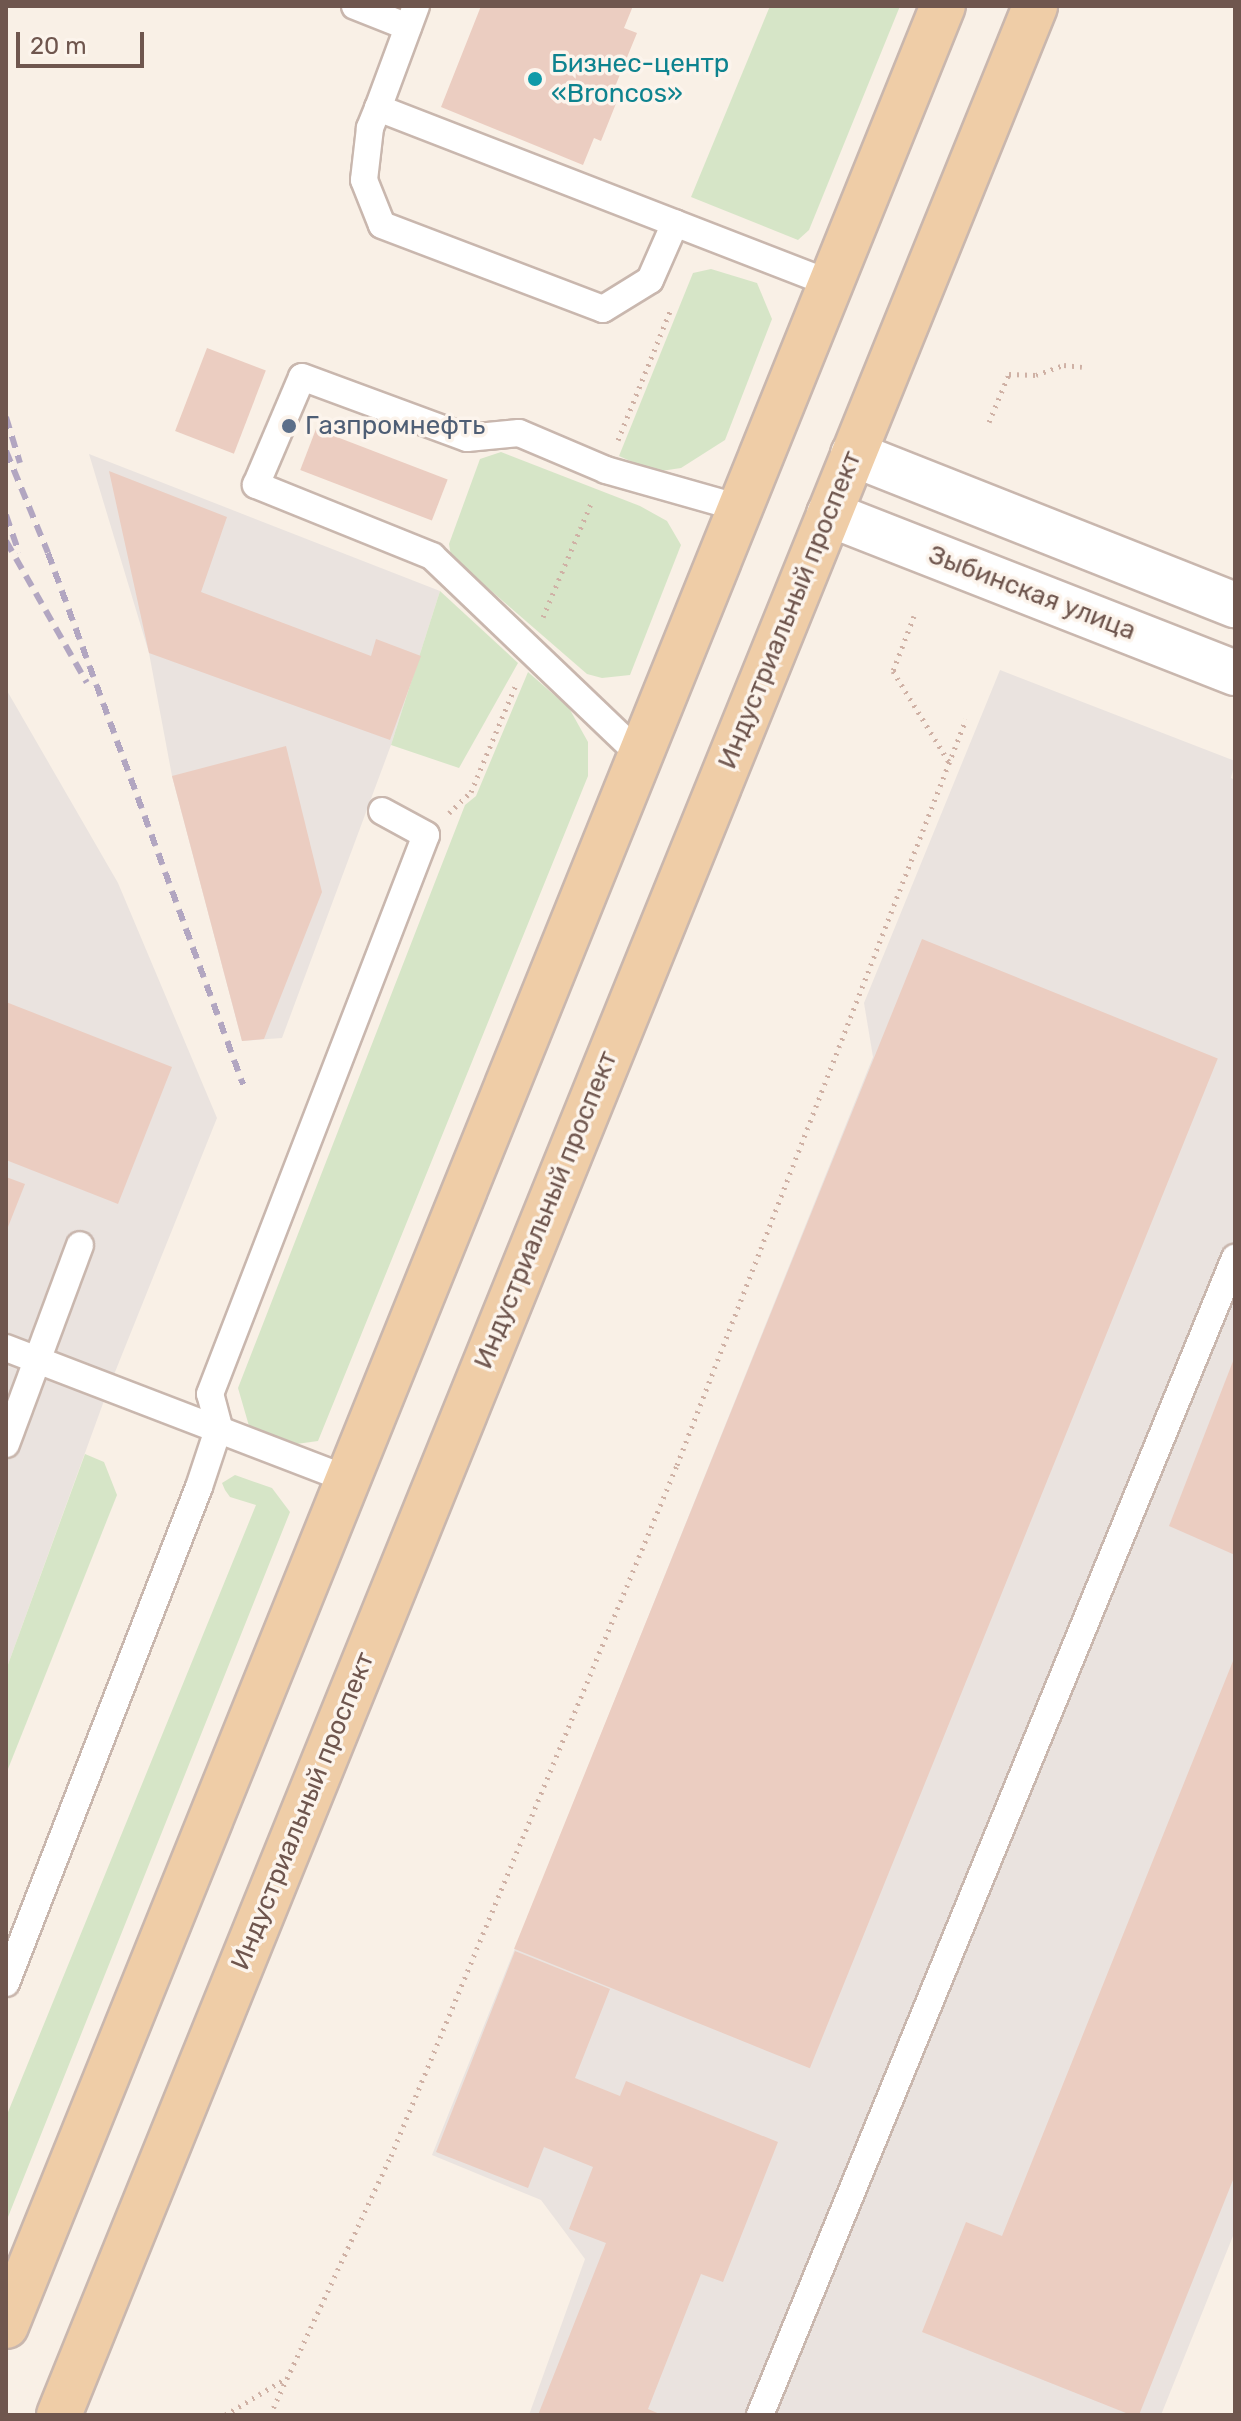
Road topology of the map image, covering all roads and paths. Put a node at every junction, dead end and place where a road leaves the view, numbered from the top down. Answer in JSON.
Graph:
{"nodes":[{"id":1,"x":355,"y":6,"type":"edge"},
{"id":2,"x":943,"y":6,"type":"edge"},
{"id":3,"x":1035,"y":6,"type":"edge"},
{"id":4,"x":412,"y":16,"type":"edge"},
{"id":5,"x":378,"y":108,"type":"junction"},
{"id":6,"x":675,"y":223,"type":"junction"},
{"id":7,"x":831,"y":284,"type":"junction"},
{"id":8,"x":671,"y":307,"type":"dead end"},
{"id":9,"x":1082,"y":367,"type":"dead end"},
{"id":10,"x":989,"y":422,"type":"dead end"},
{"id":11,"x":853,"y":454,"type":"junction"},
{"id":12,"x":606,"y":470,"type":"junction"},
{"id":13,"x":740,"y":508,"type":"junction"},
{"id":14,"x":829,"y":514,"type":"junction"},
{"id":15,"x":1235,"y":605,"type":"edge"},
{"id":16,"x":914,"y":616,"type":"dead end"},
{"id":17,"x":531,"y":648,"type":"junction"},
{"id":18,"x":1235,"y":673,"type":"edge"},
{"id":19,"x":966,"y":719,"type":"dead end"},
{"id":20,"x":639,"y":754,"type":"junction"},
{"id":21,"x":950,"y":762,"type":"junction"},
{"id":22,"x":382,"y":811,"type":"dead end"},
{"id":23,"x":426,"y":835,"type":"junction"},
{"id":24,"x":80,"y":1245,"type":"dead end"},
{"id":25,"x":1235,"y":1258,"type":"edge"},
{"id":26,"x":6,"y":1348,"type":"edge"},
{"id":27,"x":38,"y":1361,"type":"junction"},
{"id":28,"x":219,"y":1427,"type":"junction"},
{"id":29,"x":6,"y":1444,"type":"edge"},
{"id":30,"x":348,"y":1479,"type":"junction"},
{"id":31,"x":6,"y":1983,"type":"edge"},
{"id":32,"x":6,"y":2326,"type":"edge"},
{"id":33,"x":285,"y":2379,"type":"junction"},
{"id":34,"x":59,"y":2415,"type":"edge"},
{"id":35,"x":225,"y":2415,"type":"edge"},
{"id":36,"x":270,"y":2415,"type":"edge"},
{"id":37,"x":760,"y":2415,"type":"edge"}],
"edges":[{"from":1,"to":4,"type":"lane"},
{"from":2,"to":7,"type":"main road"},
{"from":3,"to":11,"type":"main road","name":"Индустриальный проспект"},
{"from":4,"to":5,"type":"lane"},
{"from":5,"to":6,"type":"lane"},
{"from":5,"to":6,"type":"lane"},
{"from":6,"to":7,"type":"lane"},
{"from":7,"to":13,"type":"main road"},
{"from":8,"to":12,"type":"path"},
{"from":9,"to":10,"type":"path"},
{"from":11,"to":14,"type":"main road","name":"Индустриальный проспект"},
{"from":11,"to":15,"type":"street"},
{"from":12,"to":13,"type":"lane"},
{"from":12,"to":17,"type":"path"},
{"from":12,"to":17,"type":"lane"},
{"from":13,"to":20,"type":"main road"},
{"from":14,"to":18,"type":"street","name":"Зыбинская улица"},
{"from":14,"to":34,"type":"main road","name":"Индустриальный проспект"},
{"from":16,"to":21,"type":"path"},
{"from":17,"to":20,"type":"lane"},
{"from":17,"to":23,"type":"path"},
{"from":19,"to":21,"type":"path"},
{"from":20,"to":30,"type":"main road"},
{"from":21,"to":33,"type":"path"},
{"from":22,"to":23,"type":"lane"},
{"from":23,"to":28,"type":"lane"},
{"from":24,"to":27,"type":"lane"},
{"from":25,"to":37,"type":"lane"},
{"from":26,"to":27,"type":"lane"},
{"from":27,"to":28,"type":"lane"},
{"from":27,"to":29,"type":"lane"},
{"from":28,"to":30,"type":"lane"},
{"from":28,"to":31,"type":"lane"},
{"from":30,"to":32,"type":"main road"},
{"from":33,"to":35,"type":"path"},
{"from":33,"to":36,"type":"path"}]}
